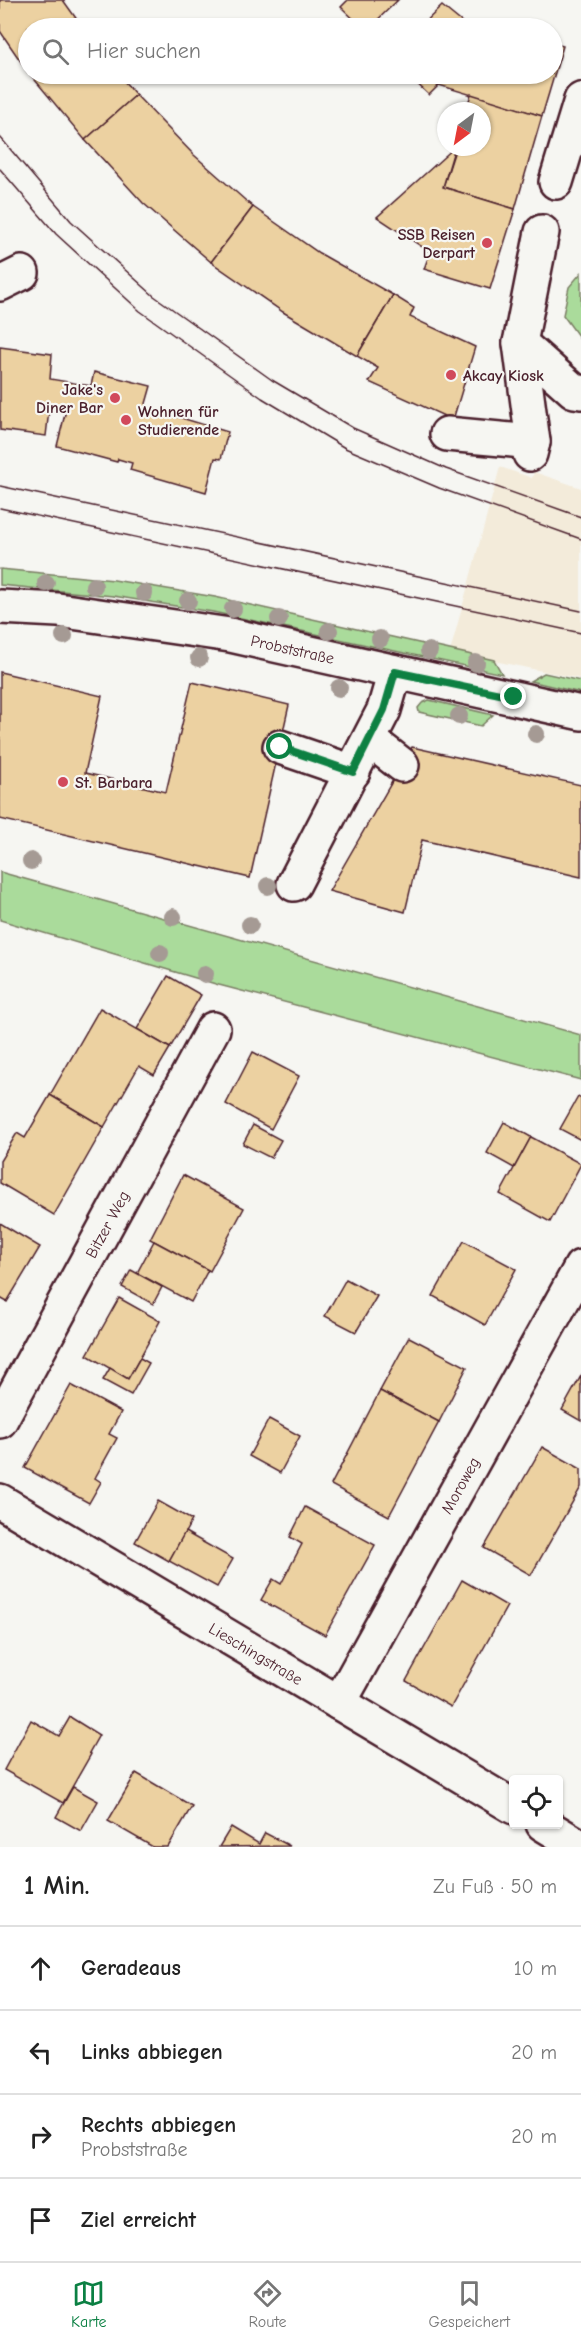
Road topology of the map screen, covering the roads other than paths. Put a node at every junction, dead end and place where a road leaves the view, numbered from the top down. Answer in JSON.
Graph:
{"nodes":[{"id":1,"x":581,"y":100,"type":"edge"},
{"id":2,"x":556,"y":182,"type":"dead end"},
{"id":3,"x":542,"y":232,"type":"dead end"},
{"id":4,"x":520,"y":343,"type":"junction"},
{"id":5,"x":578,"y":391,"type":"edge"},
{"id":6,"x":528,"y":406,"type":"junction"},
{"id":7,"x":447,"y":434,"type":"dead end"},
{"id":8,"x":0,"y":607,"type":"edge"},
{"id":9,"x":395,"y":672,"type":"junction"},
{"id":10,"x":581,"y":713,"type":"edge"},
{"id":11,"x":370,"y":740,"type":"junction"},
{"id":12,"x":280,"y":747,"type":"dead end"},
{"id":13,"x":402,"y":765,"type":"dead end"},
{"id":14,"x":353,"y":772,"type":"junction"},
{"id":15,"x":294,"y":884,"type":"dead end"},
{"id":16,"x":213,"y":1029,"type":"dead end"},
{"id":17,"x":581,"y":1267,"type":"edge"},
{"id":18,"x":0,"y":1421,"type":"edge"},
{"id":19,"x":0,"y":1502,"type":"edge"},
{"id":20,"x":339,"y":1703,"type":"junction"},
{"id":21,"x":509,"y":1805,"type":"edge"},
{"id":22,"x":551,"y":1829,"type":"edge"},
{"id":23,"x":581,"y":1847,"type":"edge"}],
"edges":[{"from":1,"to":2,"type":"street"},
{"from":3,"to":4,"type":"street"},
{"from":4,"to":5,"type":"street"},
{"from":4,"to":6,"type":"street"},
{"from":5,"to":6,"type":"street"},
{"from":6,"to":7,"type":"street"},
{"from":8,"to":9,"type":"street","name":"Probststraße"},
{"from":9,"to":10,"type":"street","name":"Probststraße"},
{"from":9,"to":11,"type":"street"},
{"from":11,"to":13,"type":"street"},
{"from":11,"to":14,"type":"street"},
{"from":12,"to":14,"type":"street"},
{"from":14,"to":15,"type":"street"},
{"from":16,"to":18,"type":"street","name":"Bitzer Weg"},
{"from":17,"to":20,"type":"street","name":"Moroweg"},
{"from":19,"to":20,"type":"street","name":"Lieschingstraße"},
{"from":20,"to":21,"type":"street","name":"Lieschingstraße"},
{"from":22,"to":23,"type":"street"}]}
